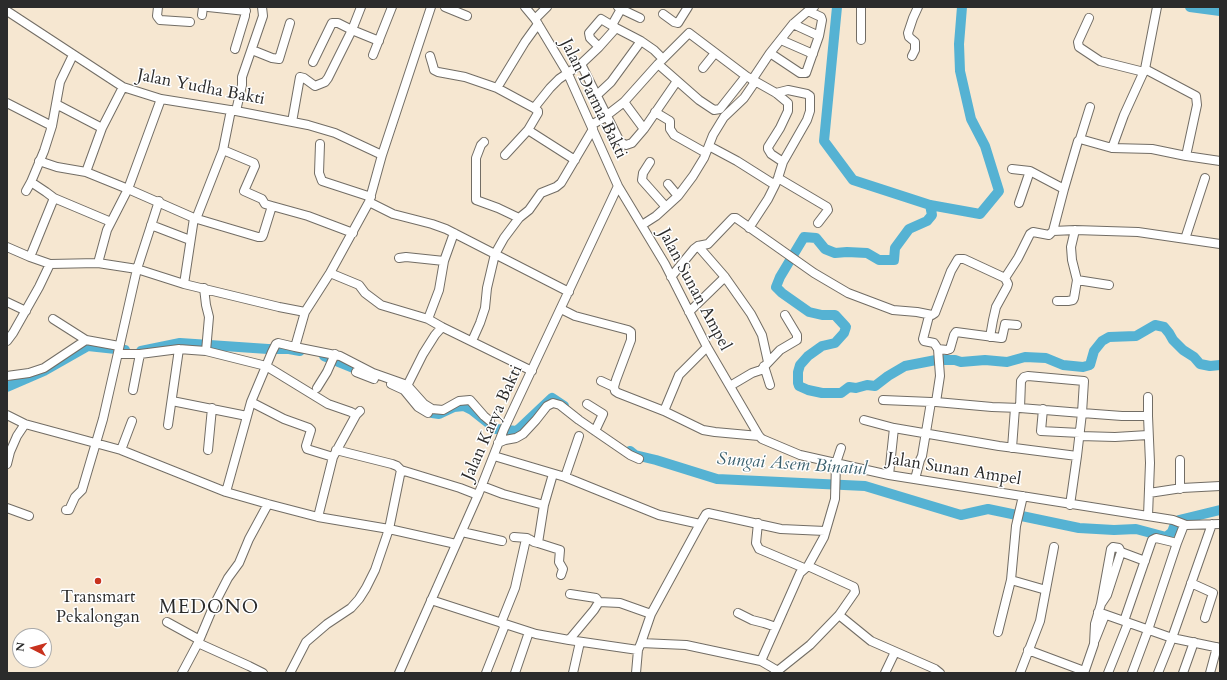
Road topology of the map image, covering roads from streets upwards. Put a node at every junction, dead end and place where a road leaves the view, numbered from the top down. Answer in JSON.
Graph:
{"nodes":[{"id":1,"x":158,"y":7,"type":"edge"},
{"id":2,"x":208,"y":7,"type":"edge"},
{"id":3,"x":262,"y":7,"type":"edge"},
{"id":4,"x":361,"y":7,"type":"edge"},
{"id":5,"x":392,"y":7,"type":"edge"},
{"id":6,"x":431,"y":7,"type":"edge"},
{"id":7,"x":445,"y":7,"type":"edge"},
{"id":8,"x":525,"y":7,"type":"edge"},
{"id":9,"x":547,"y":7,"type":"edge"},
{"id":10,"x":688,"y":7,"type":"edge"},
{"id":11,"x":861,"y":7,"type":"edge"},
{"id":12,"x":918,"y":7,"type":"edge"},
{"id":13,"x":1157,"y":7,"type":"edge"},
{"id":14,"x":232,"y":8,"type":"edge"},
{"id":15,"x":620,"y":8,"type":"edge"},
{"id":16,"x":245,"y":9,"type":"edge"},
{"id":17,"x":811,"y":9,"type":"edge"},
{"id":18,"x":7,"y":11,"type":"edge"},
{"id":19,"x":662,"y":14,"type":"dead end"},
{"id":20,"x":468,"y":16,"type":"dead end"},
{"id":21,"x":640,"y":18,"type":"dead end"},
{"id":22,"x":1089,"y":18,"type":"dead end"},
{"id":23,"x":537,"y":21,"type":"junction"},
{"id":24,"x":190,"y":22,"type":"dead end"},
{"id":25,"x":290,"y":23,"type":"dead end"},
{"id":26,"x":793,"y":24,"type":"junction"},
{"id":27,"x":614,"y":27,"type":"junction"},
{"id":28,"x":352,"y":30,"type":"junction"},
{"id":29,"x":819,"y":36,"type":"junction"},
{"id":30,"x":781,"y":40,"type":"junction"},
{"id":31,"x":861,"y":40,"type":"dead end"},
{"id":32,"x":379,"y":41,"type":"junction"},
{"id":33,"x":642,"y":41,"type":"junction"},
{"id":34,"x":599,"y":47,"type":"junction"},
{"id":35,"x":235,"y":49,"type":"dead end"},
{"id":36,"x":252,"y":50,"type":"junction"},
{"id":37,"x":715,"y":53,"type":"junction"},
{"id":38,"x":770,"y":53,"type":"junction"},
{"id":39,"x":73,"y":54,"type":"junction"},
{"id":40,"x":813,"y":54,"type":"junction"},
{"id":41,"x":373,"y":55,"type":"dead end"},
{"id":42,"x":430,"y":56,"type":"dead end"},
{"id":43,"x":912,"y":56,"type":"dead end"},
{"id":44,"x":660,"y":61,"type":"junction"},
{"id":45,"x":314,"y":62,"type":"dead end"},
{"id":46,"x":704,"y":68,"type":"dead end"},
{"id":47,"x":574,"y":69,"type":"junction"},
{"id":48,"x":1144,"y":70,"type":"junction"},
{"id":49,"x":751,"y":79,"type":"junction"},
{"id":50,"x":677,"y":81,"type":"junction"},
{"id":51,"x":123,"y":87,"type":"junction"},
{"id":52,"x":497,"y":88,"type":"junction"},
{"id":53,"x":776,"y":93,"type":"junction"},
{"id":54,"x":597,"y":95,"type":"junction"},
{"id":55,"x":161,"y":99,"type":"junction"},
{"id":56,"x":624,"y":102,"type":"junction"},
{"id":57,"x":7,"y":103,"type":"edge"},
{"id":58,"x":56,"y":104,"type":"junction"},
{"id":59,"x":534,"y":108,"type":"junction"},
{"id":60,"x":1090,"y":108,"type":"dead end"},
{"id":61,"x":233,"y":110,"type":"junction"},
{"id":62,"x":656,"y":112,"type":"junction"},
{"id":63,"x":603,"y":118,"type":"junction"},
{"id":64,"x":292,"y":122,"type":"junction"},
{"id":65,"x":52,"y":126,"type":"junction"},
{"id":66,"x":592,"y":127,"type":"junction"},
{"id":67,"x":102,"y":128,"type":"junction"},
{"id":68,"x":644,"y":129,"type":"junction"},
{"id":69,"x":528,"y":130,"type":"junction"},
{"id":70,"x":1080,"y":138,"type":"junction"},
{"id":71,"x":484,"y":142,"type":"dead end"},
{"id":72,"x":320,"y":144,"type":"dead end"},
{"id":73,"x":1112,"y":148,"type":"junction"},
{"id":74,"x":708,"y":149,"type":"junction"},
{"id":75,"x":223,"y":150,"type":"junction"},
{"id":76,"x":382,"y":155,"type":"junction"},
{"id":77,"x":505,"y":155,"type":"dead end"},
{"id":78,"x":1186,"y":156,"type":"junction"},
{"id":79,"x":575,"y":160,"type":"junction"},
{"id":80,"x":40,"y":161,"type":"junction"},
{"id":81,"x":1220,"y":161,"type":"edge"},
{"id":82,"x":650,"y":162,"type":"dead end"},
{"id":83,"x":783,"y":162,"type":"junction"},
{"id":84,"x":1012,"y":169,"type":"dead end"},
{"id":85,"x":1030,"y":171,"type":"junction"},
{"id":86,"x":86,"y":172,"type":"junction"},
{"id":87,"x":1205,"y":178,"type":"dead end"},
{"id":88,"x":776,"y":181,"type":"junction"},
{"id":89,"x":31,"y":182,"type":"junction"},
{"id":90,"x":668,"y":184,"type":"dead end"},
{"id":91,"x":618,"y":186,"type":"junction"},
{"id":92,"x":128,"y":188,"type":"junction"},
{"id":93,"x":1064,"y":189,"type":"junction"},
{"id":94,"x":26,"y":191,"type":"dead end"},
{"id":95,"x":678,"y":196,"type":"junction"},
{"id":96,"x":54,"y":198,"type":"junction"},
{"id":97,"x":370,"y":199,"type":"junction"},
{"id":98,"x":159,"y":201,"type":"junction"},
{"id":99,"x":1019,"y":202,"type":"dead end"},
{"id":100,"x":272,"y":206,"type":"junction"},
{"id":101,"x":666,"y":207,"type":"junction"},
{"id":102,"x":519,"y":218,"type":"junction"},
{"id":103,"x":195,"y":219,"type":"junction"},
{"id":104,"x":111,"y":222,"type":"junction"},
{"id":105,"x":818,"y":223,"type":"dead end"},
{"id":106,"x":151,"y":225,"type":"junction"},
{"id":107,"x":642,"y":225,"type":"junction"},
{"id":108,"x":749,"y":228,"type":"junction"},
{"id":109,"x":1075,"y":230,"type":"junction"},
{"id":110,"x":1053,"y":232,"type":"junction"},
{"id":111,"x":353,"y":233,"type":"junction"},
{"id":112,"x":454,"y":233,"type":"junction"},
{"id":113,"x":1185,"y":239,"type":"junction"},
{"id":114,"x":190,"y":240,"type":"junction"},
{"id":115,"x":1220,"y":244,"type":"edge"},
{"id":116,"x":698,"y":246,"type":"junction"},
{"id":117,"x":7,"y":247,"type":"edge"},
{"id":118,"x":495,"y":254,"type":"junction"},
{"id":119,"x":30,"y":257,"type":"junction"},
{"id":120,"x":399,"y":258,"type":"dead end"},
{"id":121,"x":444,"y":261,"type":"junction"},
{"id":122,"x":98,"y":263,"type":"junction"},
{"id":123,"x":50,"y":264,"type":"junction"},
{"id":124,"x":137,"y":269,"type":"junction"},
{"id":125,"x":330,"y":273,"type":"junction"},
{"id":126,"x":671,"y":277,"type":"junction"},
{"id":127,"x":725,"y":277,"type":"junction"},
{"id":128,"x":1005,"y":278,"type":"junction"},
{"id":129,"x":1077,"y":280,"type":"junction"},
{"id":130,"x":184,"y":284,"type":"junction"},
{"id":131,"x":1109,"y":285,"type":"dead end"},
{"id":132,"x":204,"y":288,"type":"junction"},
{"id":133,"x":569,"y":292,"type":"junction"},
{"id":134,"x":1057,"y":301,"type":"dead end"},
{"id":135,"x":7,"y":302,"type":"edge"},
{"id":136,"x":561,"y":309,"type":"junction"},
{"id":137,"x":26,"y":311,"type":"junction"},
{"id":138,"x":305,"y":312,"type":"junction"},
{"id":139,"x":689,"y":312,"type":"junction"},
{"id":140,"x":785,"y":315,"type":"dead end"},
{"id":141,"x":929,"y":316,"type":"junction"},
{"id":142,"x":53,"y":319,"type":"dead end"},
{"id":143,"x":428,"y":319,"type":"junction"},
{"id":144,"x":1017,"y":325,"type":"dead end"},
{"id":145,"x":442,"y":327,"type":"junction"},
{"id":146,"x":990,"y":337,"type":"junction"},
{"id":147,"x":86,"y":340,"type":"junction"},
{"id":148,"x":7,"y":341,"type":"edge"},
{"id":149,"x":472,"y":341,"type":"junction"},
{"id":150,"x":295,"y":346,"type":"junction"},
{"id":151,"x":707,"y":347,"type":"junction"},
{"id":152,"x":179,"y":348,"type":"junction"},
{"id":153,"x":207,"y":348,"type":"junction"},
{"id":154,"x":118,"y":350,"type":"junction"},
{"id":155,"x":140,"y":354,"type":"junction"},
{"id":156,"x":335,"y":355,"type":"junction"},
{"id":157,"x":939,"y":356,"type":"junction"},
{"id":158,"x":766,"y":364,"type":"junction"},
{"id":159,"x":266,"y":366,"type":"junction"},
{"id":160,"x":532,"y":371,"type":"junction"},
{"id":161,"x":356,"y":372,"type":"dead end"},
{"id":162,"x":7,"y":376,"type":"edge"},
{"id":163,"x":601,"y":381,"type":"dead end"},
{"id":164,"x":770,"y":385,"type":"dead end"},
{"id":165,"x":730,"y":386,"type":"junction"},
{"id":166,"x":406,"y":387,"type":"junction"},
{"id":167,"x":614,"y":387,"type":"junction"},
{"id":168,"x":317,"y":388,"type":"dead end"},
{"id":169,"x":133,"y":390,"type":"dead end"},
{"id":170,"x":1148,"y":397,"type":"dead end"},
{"id":171,"x":883,"y":400,"type":"dead end"},
{"id":172,"x":172,"y":401,"type":"junction"},
{"id":173,"x":251,"y":402,"type":"junction"},
{"id":174,"x":934,"y":402,"type":"junction"},
{"id":175,"x":587,"y":404,"type":"dead end"},
{"id":176,"x":212,"y":408,"type":"junction"},
{"id":177,"x":1018,"y":408,"type":"junction"},
{"id":178,"x":425,"y":409,"type":"junction"},
{"id":179,"x":1043,"y":409,"type":"junction"},
{"id":180,"x":664,"y":410,"type":"junction"},
{"id":181,"x":1082,"y":413,"type":"junction"},
{"id":182,"x":7,"y":416,"type":"edge"},
{"id":183,"x":247,"y":416,"type":"junction"},
{"id":184,"x":436,"y":416,"type":"dead end"},
{"id":185,"x":1148,"y":416,"type":"junction"},
{"id":186,"x":864,"y":420,"type":"dead end"},
{"id":187,"x":132,"y":421,"type":"dead end"},
{"id":188,"x":490,"y":421,"type":"dead end"},
{"id":189,"x":25,"y":424,"type":"junction"},
{"id":190,"x":168,"y":425,"type":"dead end"},
{"id":191,"x":597,"y":428,"type":"junction"},
{"id":192,"x":894,"y":428,"type":"junction"},
{"id":193,"x":926,"y":432,"type":"junction"},
{"id":194,"x":1080,"y":435,"type":"junction"},
{"id":195,"x":1148,"y":435,"type":"junction"},
{"id":196,"x":501,"y":436,"type":"junction"},
{"id":197,"x":579,"y":436,"type":"dead end"},
{"id":198,"x":759,"y":436,"type":"junction"},
{"id":199,"x":96,"y":443,"type":"junction"},
{"id":200,"x":841,"y":448,"type":"dead end"},
{"id":201,"x":1012,"y":448,"type":"junction"},
{"id":202,"x":121,"y":450,"type":"junction"},
{"id":203,"x":208,"y":450,"type":"dead end"},
{"id":204,"x":335,"y":453,"type":"junction"},
{"id":205,"x":494,"y":456,"type":"junction"},
{"id":206,"x":1076,"y":456,"type":"junction"},
{"id":207,"x":639,"y":459,"type":"dead end"},
{"id":208,"x":1180,"y":460,"type":"dead end"},
{"id":209,"x":836,"y":463,"type":"junction"},
{"id":210,"x":7,"y":464,"type":"edge"},
{"id":211,"x":401,"y":470,"type":"junction"},
{"id":212,"x":553,"y":474,"type":"junction"},
{"id":213,"x":889,"y":476,"type":"junction"},
{"id":214,"x":565,"y":477,"type":"junction"},
{"id":215,"x":915,"y":480,"type":"junction"},
{"id":216,"x":482,"y":486,"type":"junction"},
{"id":217,"x":1220,"y":486,"type":"edge"},
{"id":218,"x":1180,"y":488,"type":"junction"},
{"id":219,"x":226,"y":492,"type":"junction"},
{"id":220,"x":1149,"y":493,"type":"junction"},
{"id":221,"x":478,"y":495,"type":"junction"},
{"id":222,"x":1023,"y":496,"type":"junction"},
{"id":223,"x":268,"y":504,"type":"junction"},
{"id":224,"x":544,"y":505,"type":"junction"},
{"id":225,"x":1070,"y":505,"type":"junction"},
{"id":226,"x":7,"y":508,"type":"edge"},
{"id":227,"x":66,"y":510,"type":"dead end"},
{"id":228,"x":28,"y":516,"type":"dead end"},
{"id":229,"x":1148,"y":516,"type":"junction"},
{"id":230,"x":318,"y":517,"type":"junction"},
{"id":231,"x":1179,"y":523,"type":"junction"},
{"id":232,"x":700,"y":524,"type":"junction"},
{"id":233,"x":758,"y":524,"type":"junction"},
{"id":234,"x":1216,"y":524,"type":"edge"},
{"id":235,"x":389,"y":529,"type":"junction"},
{"id":236,"x":462,"y":532,"type":"junction"},
{"id":237,"x":826,"y":532,"type":"junction"},
{"id":238,"x":514,"y":538,"type":"dead end"},
{"id":239,"x":527,"y":538,"type":"junction"},
{"id":240,"x":502,"y":541,"type":"dead end"},
{"id":241,"x":538,"y":543,"type":"junction"},
{"id":242,"x":1177,"y":543,"type":"junction"},
{"id":243,"x":456,"y":544,"type":"junction"},
{"id":244,"x":1054,"y":547,"type":"dead end"},
{"id":245,"x":1145,"y":561,"type":"junction"},
{"id":246,"x":806,"y":567,"type":"junction"},
{"id":247,"x":561,"y":574,"type":"dead end"},
{"id":248,"x":1011,"y":580,"type":"junction"},
{"id":249,"x":1191,"y":583,"type":"junction"},
{"id":250,"x":1046,"y":590,"type":"junction"},
{"id":251,"x":570,"y":594,"type":"dead end"},
{"id":252,"x":431,"y":600,"type":"junction"},
{"id":253,"x":598,"y":602,"type":"junction"},
{"id":254,"x":1101,"y":610,"type":"junction"},
{"id":255,"x":738,"y":613,"type":"dead end"},
{"id":256,"x":651,"y":614,"type":"junction"},
{"id":257,"x":839,"y":615,"type":"junction"},
{"id":258,"x":1205,"y":618,"type":"dead end"},
{"id":259,"x":167,"y":622,"type":"dead end"},
{"id":260,"x":1126,"y":622,"type":"junction"},
{"id":261,"x":503,"y":624,"type":"junction"},
{"id":262,"x":776,"y":627,"type":"junction"},
{"id":263,"x":1148,"y":630,"type":"junction"},
{"id":264,"x":529,"y":632,"type":"junction"},
{"id":265,"x":998,"y":632,"type":"dead end"},
{"id":266,"x":1172,"y":638,"type":"junction"},
{"id":267,"x":568,"y":640,"type":"junction"},
{"id":268,"x":198,"y":641,"type":"junction"},
{"id":269,"x":580,"y":642,"type":"junction"},
{"id":270,"x":1194,"y":642,"type":"junction"},
{"id":271,"x":639,"y":646,"type":"junction"},
{"id":272,"x":1219,"y":647,"type":"edge"},
{"id":273,"x":1028,"y":650,"type":"junction"},
{"id":274,"x":895,"y":652,"type":"junction"},
{"id":275,"x":761,"y":661,"type":"junction"},
{"id":276,"x":776,"y":672,"type":"edge"},
{"id":277,"x":1084,"y":672,"type":"edge"},
{"id":278,"x":182,"y":673,"type":"edge"},
{"id":279,"x":263,"y":673,"type":"edge"},
{"id":280,"x":290,"y":673,"type":"edge"},
{"id":281,"x":399,"y":673,"type":"edge"},
{"id":282,"x":486,"y":673,"type":"edge"},
{"id":283,"x":515,"y":673,"type":"edge"},
{"id":284,"x":573,"y":673,"type":"edge"},
{"id":285,"x":636,"y":673,"type":"edge"},
{"id":286,"x":885,"y":673,"type":"edge"},
{"id":287,"x":940,"y":673,"type":"edge"},
{"id":288,"x":1021,"y":673,"type":"edge"},
{"id":289,"x":1108,"y":673,"type":"edge"},
{"id":290,"x":1132,"y":673,"type":"edge"},
{"id":291,"x":1158,"y":673,"type":"edge"},
{"id":292,"x":1183,"y":673,"type":"edge"},
{"id":293,"x":1210,"y":673,"type":"edge"}],
"edges":[{"from":1,"to":24,"type":"street"},
{"from":2,"to":14,"type":"street"},
{"from":3,"to":36,"type":"street"},
{"from":4,"to":28,"type":"street"},
{"from":5,"to":32,"type":"street"},
{"from":6,"to":76,"type":"street"},
{"from":7,"to":20,"type":"street"},
{"from":8,"to":23,"type":"street","name":"Jalan Darma Bakti"},
{"from":9,"to":23,"type":"street"},
{"from":10,"to":19,"type":"street"},
{"from":11,"to":31,"type":"street"},
{"from":12,"to":43,"type":"street"},
{"from":13,"to":48,"type":"street"},
{"from":14,"to":16,"type":"street"},
{"from":15,"to":21,"type":"street"},
{"from":15,"to":27,"type":"street"},
{"from":16,"to":35,"type":"street"},
{"from":17,"to":26,"type":"street"},
{"from":17,"to":29,"type":"street"},
{"from":18,"to":39,"type":"street","name":"Jalan Yudha Bakti"},
{"from":22,"to":48,"type":"street"},
{"from":23,"to":47,"type":"street","name":"Jalan Darma Bakti"},
{"from":23,"to":52,"type":"street"},
{"from":25,"to":36,"type":"street"},
{"from":26,"to":29,"type":"street"},
{"from":26,"to":30,"type":"street"},
{"from":27,"to":33,"type":"street"},
{"from":27,"to":34,"type":"street"},
{"from":27,"to":34,"type":"street"},
{"from":28,"to":32,"type":"street"},
{"from":28,"to":45,"type":"street"},
{"from":28,"to":64,"type":"street"},
{"from":29,"to":40,"type":"street"},
{"from":30,"to":38,"type":"street"},
{"from":30,"to":40,"type":"street"},
{"from":32,"to":41,"type":"street"},
{"from":33,"to":44,"type":"street"},
{"from":33,"to":54,"type":"street"},
{"from":34,"to":47,"type":"street"},
{"from":36,"to":61,"type":"street"},
{"from":37,"to":44,"type":"street"},
{"from":37,"to":46,"type":"street"},
{"from":37,"to":49,"type":"street"},
{"from":38,"to":40,"type":"street"},
{"from":38,"to":49,"type":"street"},
{"from":39,"to":51,"type":"street","name":"Jalan Yudha Bakti"},
{"from":39,"to":58,"type":"street"},
{"from":42,"to":52,"type":"street"},
{"from":44,"to":50,"type":"street"},
{"from":44,"to":56,"type":"street"},
{"from":47,"to":54,"type":"street"},
{"from":47,"to":59,"type":"street"},
{"from":47,"to":66,"type":"street","name":"Jalan Darma Bakti"},
{"from":48,"to":73,"type":"street"},
{"from":48,"to":78,"type":"street"},
{"from":49,"to":50,"type":"street"},
{"from":49,"to":53,"type":"street"},
{"from":49,"to":74,"type":"street"},
{"from":50,"to":62,"type":"street"},
{"from":51,"to":55,"type":"street","name":"Jalan Yudha Bakti"},
{"from":51,"to":67,"type":"street"},
{"from":52,"to":59,"type":"street"},
{"from":53,"to":83,"type":"street"},
{"from":53,"to":83,"type":"street"},
{"from":54,"to":63,"type":"street"},
{"from":55,"to":61,"type":"street","name":"Jalan Yudha Bakti"},
{"from":55,"to":92,"type":"street"},
{"from":56,"to":63,"type":"street"},
{"from":56,"to":68,"type":"street"},
{"from":57,"to":65,"type":"street"},
{"from":58,"to":65,"type":"street"},
{"from":58,"to":67,"type":"street"},
{"from":59,"to":69,"type":"street"},
{"from":60,"to":70,"type":"street"},
{"from":61,"to":64,"type":"street","name":"Jalan Yudha Bakti"},
{"from":61,"to":75,"type":"street"},
{"from":62,"to":68,"type":"street"},
{"from":62,"to":74,"type":"street"},
{"from":63,"to":66,"type":"street"},
{"from":63,"to":68,"type":"street"},
{"from":64,"to":76,"type":"street","name":"Jalan Yudha Bakti"},
{"from":65,"to":80,"type":"street"},
{"from":66,"to":79,"type":"street"},
{"from":66,"to":91,"type":"street","name":"Jalan Darma Bakti"},
{"from":67,"to":86,"type":"street"},
{"from":69,"to":77,"type":"street"},
{"from":69,"to":79,"type":"street"},
{"from":70,"to":73,"type":"street"},
{"from":70,"to":93,"type":"street"},
{"from":71,"to":102,"type":"street"},
{"from":72,"to":97,"type":"street"},
{"from":73,"to":78,"type":"street"},
{"from":74,"to":88,"type":"street"},
{"from":74,"to":95,"type":"street"},
{"from":75,"to":100,"type":"street"},
{"from":75,"to":103,"type":"street"},
{"from":76,"to":97,"type":"street"},
{"from":78,"to":81,"type":"street"},
{"from":79,"to":102,"type":"street"},
{"from":80,"to":86,"type":"street"},
{"from":80,"to":89,"type":"street"},
{"from":82,"to":101,"type":"street"},
{"from":83,"to":88,"type":"street"},
{"from":84,"to":85,"type":"street"},
{"from":85,"to":93,"type":"street"},
{"from":85,"to":99,"type":"street"},
{"from":86,"to":92,"type":"street"},
{"from":87,"to":113,"type":"street"},
{"from":88,"to":105,"type":"street"},
{"from":88,"to":108,"type":"street"},
{"from":89,"to":94,"type":"street"},
{"from":89,"to":96,"type":"street"},
{"from":90,"to":95,"type":"street"},
{"from":91,"to":107,"type":"street","name":"Jalan Sunan Ampel"},
{"from":91,"to":133,"type":"street","name":"Jalan Karya Bakti"},
{"from":92,"to":98,"type":"street"},
{"from":92,"to":104,"type":"street"},
{"from":93,"to":110,"type":"street"},
{"from":95,"to":101,"type":"street"},
{"from":96,"to":104,"type":"street"},
{"from":96,"to":119,"type":"street"},
{"from":97,"to":111,"type":"street"},
{"from":97,"to":112,"type":"street"},
{"from":98,"to":103,"type":"street"},
{"from":98,"to":106,"type":"street"},
{"from":100,"to":103,"type":"street"},
{"from":100,"to":111,"type":"street"},
{"from":101,"to":107,"type":"street"},
{"from":102,"to":118,"type":"street"},
{"from":103,"to":114,"type":"street"},
{"from":104,"to":122,"type":"street"},
{"from":106,"to":114,"type":"street"},
{"from":106,"to":124,"type":"street"},
{"from":107,"to":126,"type":"street","name":"Jalan Sunan Ampel"},
{"from":108,"to":116,"type":"street"},
{"from":108,"to":141,"type":"street"},
{"from":109,"to":110,"type":"street"},
{"from":109,"to":113,"type":"street"},
{"from":109,"to":129,"type":"street"},
{"from":110,"to":128,"type":"street"},
{"from":111,"to":125,"type":"street"},
{"from":112,"to":118,"type":"street"},
{"from":112,"to":121,"type":"street"},
{"from":113,"to":115,"type":"street"},
{"from":114,"to":130,"type":"street"},
{"from":116,"to":126,"type":"street"},
{"from":116,"to":127,"type":"street"},
{"from":117,"to":119,"type":"street"},
{"from":118,"to":133,"type":"street"},
{"from":118,"to":149,"type":"street"},
{"from":119,"to":123,"type":"street"},
{"from":120,"to":121,"type":"street"},
{"from":121,"to":143,"type":"street"},
{"from":122,"to":123,"type":"street"},
{"from":122,"to":124,"type":"street"},
{"from":123,"to":137,"type":"street"},
{"from":124,"to":130,"type":"street"},
{"from":124,"to":154,"type":"street"},
{"from":125,"to":138,"type":"street"},
{"from":125,"to":143,"type":"street"},
{"from":126,"to":139,"type":"street","name":"Jalan Sunan Ampel"},
{"from":127,"to":139,"type":"street"},
{"from":127,"to":158,"type":"street"},
{"from":128,"to":141,"type":"street"},
{"from":128,"to":146,"type":"street"},
{"from":129,"to":131,"type":"street"},
{"from":129,"to":134,"type":"street"},
{"from":130,"to":132,"type":"street"},
{"from":132,"to":138,"type":"street"},
{"from":132,"to":153,"type":"street"},
{"from":133,"to":136,"type":"street","name":"Jalan Karya Bakti"},
{"from":135,"to":137,"type":"street"},
{"from":136,"to":160,"type":"street","name":"Jalan Karya Bakti"},
{"from":136,"to":167,"type":"street"},
{"from":137,"to":148,"type":"street"},
{"from":138,"to":150,"type":"street"},
{"from":139,"to":151,"type":"street","name":"Jalan Sunan Ampel"},
{"from":140,"to":158,"type":"street"},
{"from":141,"to":157,"type":"street"},
{"from":142,"to":147,"type":"street"},
{"from":143,"to":145,"type":"street"},
{"from":144,"to":146,"type":"street"},
{"from":145,"to":149,"type":"street"},
{"from":145,"to":166,"type":"street"},
{"from":146,"to":157,"type":"street"},
{"from":147,"to":154,"type":"street"},
{"from":147,"to":162,"type":"street"},
{"from":149,"to":160,"type":"street"},
{"from":150,"to":156,"type":"street"},
{"from":150,"to":159,"type":"street"},
{"from":151,"to":165,"type":"street","name":"Jalan Sunan Ampel"},
{"from":151,"to":180,"type":"street"},
{"from":152,"to":153,"type":"street"},
{"from":152,"to":155,"type":"street"},
{"from":152,"to":172,"type":"street"},
{"from":153,"to":159,"type":"street"},
{"from":154,"to":155,"type":"street"},
{"from":154,"to":199,"type":"street"},
{"from":155,"to":169,"type":"street"},
{"from":156,"to":166,"type":"street"},
{"from":156,"to":168,"type":"street"},
{"from":157,"to":174,"type":"street"},
{"from":158,"to":164,"type":"street"},
{"from":158,"to":165,"type":"street"},
{"from":159,"to":173,"type":"street"},
{"from":159,"to":204,"type":"street"},
{"from":160,"to":196,"type":"street","name":"Jalan Karya Bakti"},
{"from":161,"to":166,"type":"street"},
{"from":163,"to":167,"type":"street"},
{"from":165,"to":198,"type":"street","name":"Jalan Sunan Ampel"},
{"from":166,"to":178,"type":"street"},
{"from":167,"to":180,"type":"street"},
{"from":170,"to":185,"type":"street"},
{"from":171,"to":174,"type":"street"},
{"from":172,"to":176,"type":"street"},
{"from":172,"to":190,"type":"street"},
{"from":173,"to":183,"type":"street"},
{"from":173,"to":204,"type":"street"},
{"from":174,"to":177,"type":"street"},
{"from":174,"to":193,"type":"street"},
{"from":175,"to":191,"type":"street"},
{"from":176,"to":183,"type":"street"},
{"from":176,"to":203,"type":"street"},
{"from":177,"to":179,"type":"street"},
{"from":177,"to":181,"type":"street"},
{"from":177,"to":201,"type":"street"},
{"from":178,"to":184,"type":"street"},
{"from":178,"to":188,"type":"street"},
{"from":179,"to":181,"type":"street"},
{"from":179,"to":194,"type":"street"},
{"from":180,"to":198,"type":"street"},
{"from":181,"to":185,"type":"street"},
{"from":181,"to":194,"type":"street"},
{"from":182,"to":189,"type":"street"},
{"from":183,"to":219,"type":"street"},
{"from":185,"to":195,"type":"street"},
{"from":186,"to":192,"type":"street"},
{"from":187,"to":202,"type":"street"},
{"from":189,"to":199,"type":"street"},
{"from":189,"to":210,"type":"street"},
{"from":191,"to":196,"type":"street"},
{"from":191,"to":207,"type":"street"},
{"from":192,"to":193,"type":"street"},
{"from":192,"to":213,"type":"street"},
{"from":193,"to":201,"type":"street"},
{"from":193,"to":215,"type":"street"},
{"from":194,"to":195,"type":"street"},
{"from":194,"to":206,"type":"street"},
{"from":195,"to":220,"type":"street"},
{"from":196,"to":205,"type":"street","name":"Jalan Karya Bakti"},
{"from":197,"to":214,"type":"street"},
{"from":198,"to":209,"type":"street","name":"Jalan Sunan Ampel"},
{"from":199,"to":202,"type":"street"},
{"from":199,"to":227,"type":"street"},
{"from":200,"to":209,"type":"street"},
{"from":201,"to":206,"type":"street"},
{"from":202,"to":219,"type":"street"},
{"from":204,"to":211,"type":"street"},
{"from":204,"to":230,"type":"street"},
{"from":205,"to":212,"type":"street"},
{"from":205,"to":216,"type":"street","name":"Jalan Karya Bakti"},
{"from":206,"to":225,"type":"street"},
{"from":208,"to":218,"type":"street"},
{"from":209,"to":213,"type":"street","name":"Jalan Sunan Ampel"},
{"from":209,"to":237,"type":"street"},
{"from":211,"to":221,"type":"street"},
{"from":211,"to":235,"type":"street"},
{"from":212,"to":214,"type":"street"},
{"from":212,"to":224,"type":"street"},
{"from":213,"to":215,"type":"street","name":"Jalan Sunan Ampel"},
{"from":214,"to":232,"type":"street"},
{"from":215,"to":222,"type":"street","name":"Jalan Sunan Ampel"},
{"from":216,"to":221,"type":"street","name":"Jalan Karya Bakti"},
{"from":216,"to":224,"type":"street"},
{"from":217,"to":218,"type":"street"},
{"from":218,"to":220,"type":"street"},
{"from":219,"to":223,"type":"street"},
{"from":220,"to":229,"type":"street"},
{"from":221,"to":236,"type":"street","name":"Jalan Karya Bakti"},
{"from":222,"to":225,"type":"street","name":"Jalan Sunan Ampel"},
{"from":222,"to":248,"type":"street"},
{"from":223,"to":230,"type":"street"},
{"from":223,"to":268,"type":"street"},
{"from":224,"to":241,"type":"street"},
{"from":225,"to":229,"type":"street","name":"Jalan Sunan Ampel"},
{"from":226,"to":228,"type":"street"},
{"from":229,"to":231,"type":"street","name":"Jalan Sunan Ampel"},
{"from":230,"to":235,"type":"street"},
{"from":231,"to":234,"type":"street","name":"Jalan Sunan Ampel"},
{"from":231,"to":242,"type":"street"},
{"from":232,"to":233,"type":"street"},
{"from":232,"to":256,"type":"street"},
{"from":233,"to":237,"type":"street"},
{"from":233,"to":246,"type":"street"},
{"from":234,"to":249,"type":"street"},
{"from":235,"to":243,"type":"street"},
{"from":235,"to":280,"type":"street"},
{"from":236,"to":240,"type":"street"},
{"from":236,"to":243,"type":"street","name":"Jalan Karya Bakti"},
{"from":237,"to":246,"type":"street"},
{"from":238,"to":239,"type":"street"},
{"from":239,"to":241,"type":"street"},
{"from":239,"to":261,"type":"street"},
{"from":241,"to":247,"type":"street"},
{"from":242,"to":245,"type":"street"},
{"from":242,"to":263,"type":"street"},
{"from":243,"to":252,"type":"street","name":"Jalan Karya Bakti"},
{"from":244,"to":250,"type":"street"},
{"from":245,"to":254,"type":"street"},
{"from":245,"to":260,"type":"street"},
{"from":246,"to":257,"type":"street"},
{"from":246,"to":262,"type":"street"},
{"from":248,"to":250,"type":"street"},
{"from":248,"to":265,"type":"street"},
{"from":249,"to":258,"type":"street"},
{"from":249,"to":266,"type":"street"},
{"from":250,"to":273,"type":"street"},
{"from":251,"to":253,"type":"street"},
{"from":252,"to":261,"type":"street"},
{"from":252,"to":281,"type":"street","name":"Jalan Karya Bakti"},
{"from":253,"to":256,"type":"street"},
{"from":253,"to":267,"type":"street"},
{"from":254,"to":260,"type":"street"},
{"from":254,"to":277,"type":"street"},
{"from":255,"to":262,"type":"street"},
{"from":256,"to":271,"type":"street"},
{"from":257,"to":274,"type":"street"},
{"from":257,"to":276,"type":"street"},
{"from":259,"to":268,"type":"street"},
{"from":260,"to":263,"type":"street"},
{"from":260,"to":289,"type":"street"},
{"from":261,"to":264,"type":"street"},
{"from":261,"to":282,"type":"street"},
{"from":262,"to":275,"type":"street"},
{"from":263,"to":266,"type":"street"},
{"from":263,"to":290,"type":"street"},
{"from":264,"to":267,"type":"street"},
{"from":264,"to":283,"type":"street"},
{"from":266,"to":270,"type":"street"},
{"from":266,"to":291,"type":"street"},
{"from":267,"to":269,"type":"street"},
{"from":268,"to":278,"type":"street"},
{"from":268,"to":279,"type":"street"},
{"from":269,"to":271,"type":"street"},
{"from":269,"to":284,"type":"street"},
{"from":270,"to":272,"type":"street"},
{"from":270,"to":292,"type":"street"},
{"from":271,"to":275,"type":"street"},
{"from":271,"to":285,"type":"street"},
{"from":272,"to":293,"type":"street"},
{"from":273,"to":277,"type":"street"},
{"from":273,"to":288,"type":"street"},
{"from":274,"to":286,"type":"street"},
{"from":274,"to":287,"type":"street"},
{"from":275,"to":276,"type":"street"}]}
